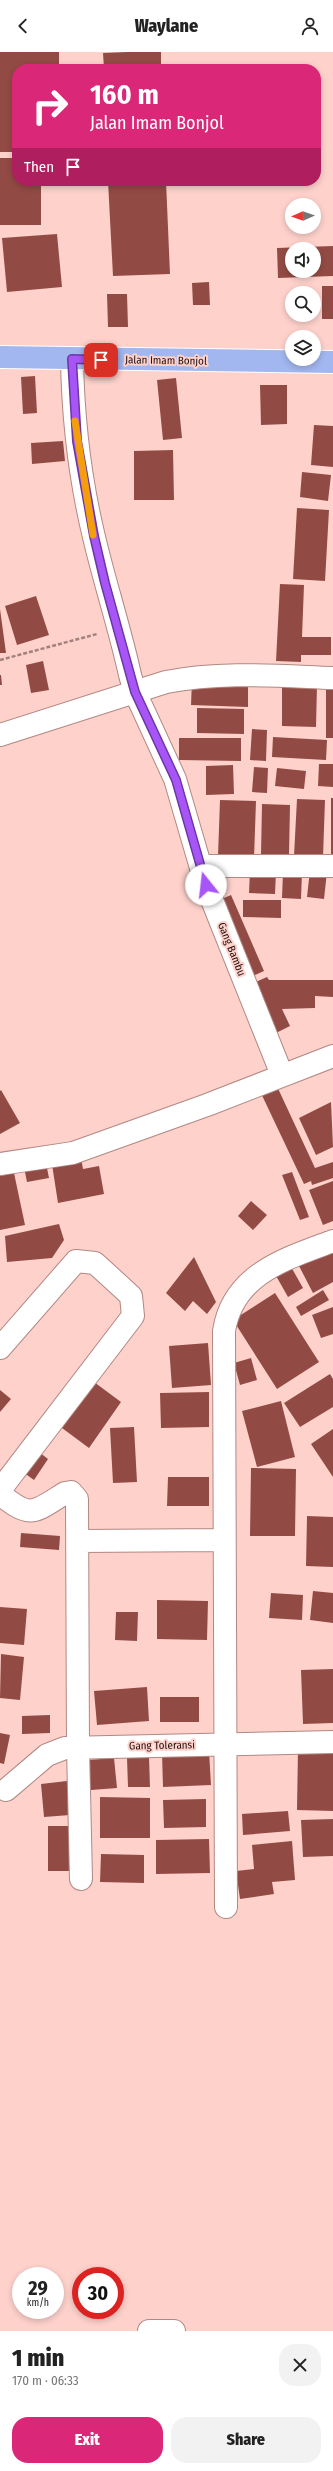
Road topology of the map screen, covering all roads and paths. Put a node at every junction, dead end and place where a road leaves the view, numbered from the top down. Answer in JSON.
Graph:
{"nodes":[{"id":1,"x":0,"y":356,"type":"edge"},
{"id":2,"x":72,"y":359,"type":"junction"},
{"id":3,"x":333,"y":362,"type":"edge"},
{"id":4,"x":119,"y":628,"type":"junction"},
{"id":5,"x":0,"y":660,"type":"edge"},
{"id":6,"x":333,"y":678,"type":"edge"},
{"id":7,"x":135,"y":692,"type":"junction"},
{"id":8,"x":0,"y":735,"type":"edge"},
{"id":9,"x":201,"y":866,"type":"junction"},
{"id":10,"x":333,"y":866,"type":"edge"},
{"id":11,"x":333,"y":1056,"type":"edge"},
{"id":12,"x":282,"y":1075,"type":"junction"},
{"id":13,"x":0,"y":1164,"type":"edge"},
{"id":14,"x":333,"y":1241,"type":"edge"},
{"id":15,"x":10,"y":1327,"type":"edge"},
{"id":16,"x":0,"y":1348,"type":"edge"},
{"id":17,"x":0,"y":1490,"type":"edge"},
{"id":18,"x":0,"y":1494,"type":"edge"},
{"id":19,"x":223,"y":1540,"type":"junction"},
{"id":20,"x":78,"y":1541,"type":"junction"},
{"id":21,"x":333,"y":1742,"type":"edge"},
{"id":22,"x":226,"y":1744,"type":"junction"},
{"id":23,"x":78,"y":1747,"type":"junction"},
{"id":24,"x":6,"y":1790,"type":"dead end"},
{"id":25,"x":81,"y":1878,"type":"dead end"},
{"id":26,"x":226,"y":1907,"type":"dead end"},
{"id":27,"x":149,"y":2331,"type":"edge"},
{"id":28,"x":174,"y":2331,"type":"edge"}],
"edges":[{"from":1,"to":2,"type":"main road","name":"Jalan Imam Bonjol"},
{"from":2,"to":3,"type":"main road","name":"Jalan Imam Bonjol"},
{"from":2,"to":4,"type":"street","name":"Gang Bambu"},
{"from":4,"to":5,"type":"path"},
{"from":4,"to":7,"type":"street","name":"Gang Bambu"},
{"from":6,"to":7,"type":"street"},
{"from":7,"to":8,"type":"street"},
{"from":7,"to":9,"type":"street","name":"Gang Bambu"},
{"from":9,"to":10,"type":"street"},
{"from":9,"to":12,"type":"street","name":"Gang Bambu"},
{"from":11,"to":12,"type":"street"},
{"from":12,"to":13,"type":"street"},
{"from":14,"to":19,"type":"street"},
{"from":15,"to":16,"type":"street"},
{"from":15,"to":17,"type":"street"},
{"from":18,"to":20,"type":"street"},
{"from":19,"to":20,"type":"street"},
{"from":19,"to":22,"type":"street"},
{"from":20,"to":23,"type":"street"},
{"from":21,"to":22,"type":"street","name":"Gang Toleransi"},
{"from":22,"to":23,"type":"street","name":"Gang Toleransi"},
{"from":22,"to":26,"type":"street"},
{"from":23,"to":24,"type":"street","name":"Gang Toleransi"},
{"from":23,"to":25,"type":"street"},
{"from":27,"to":28,"type":"street"}]}
